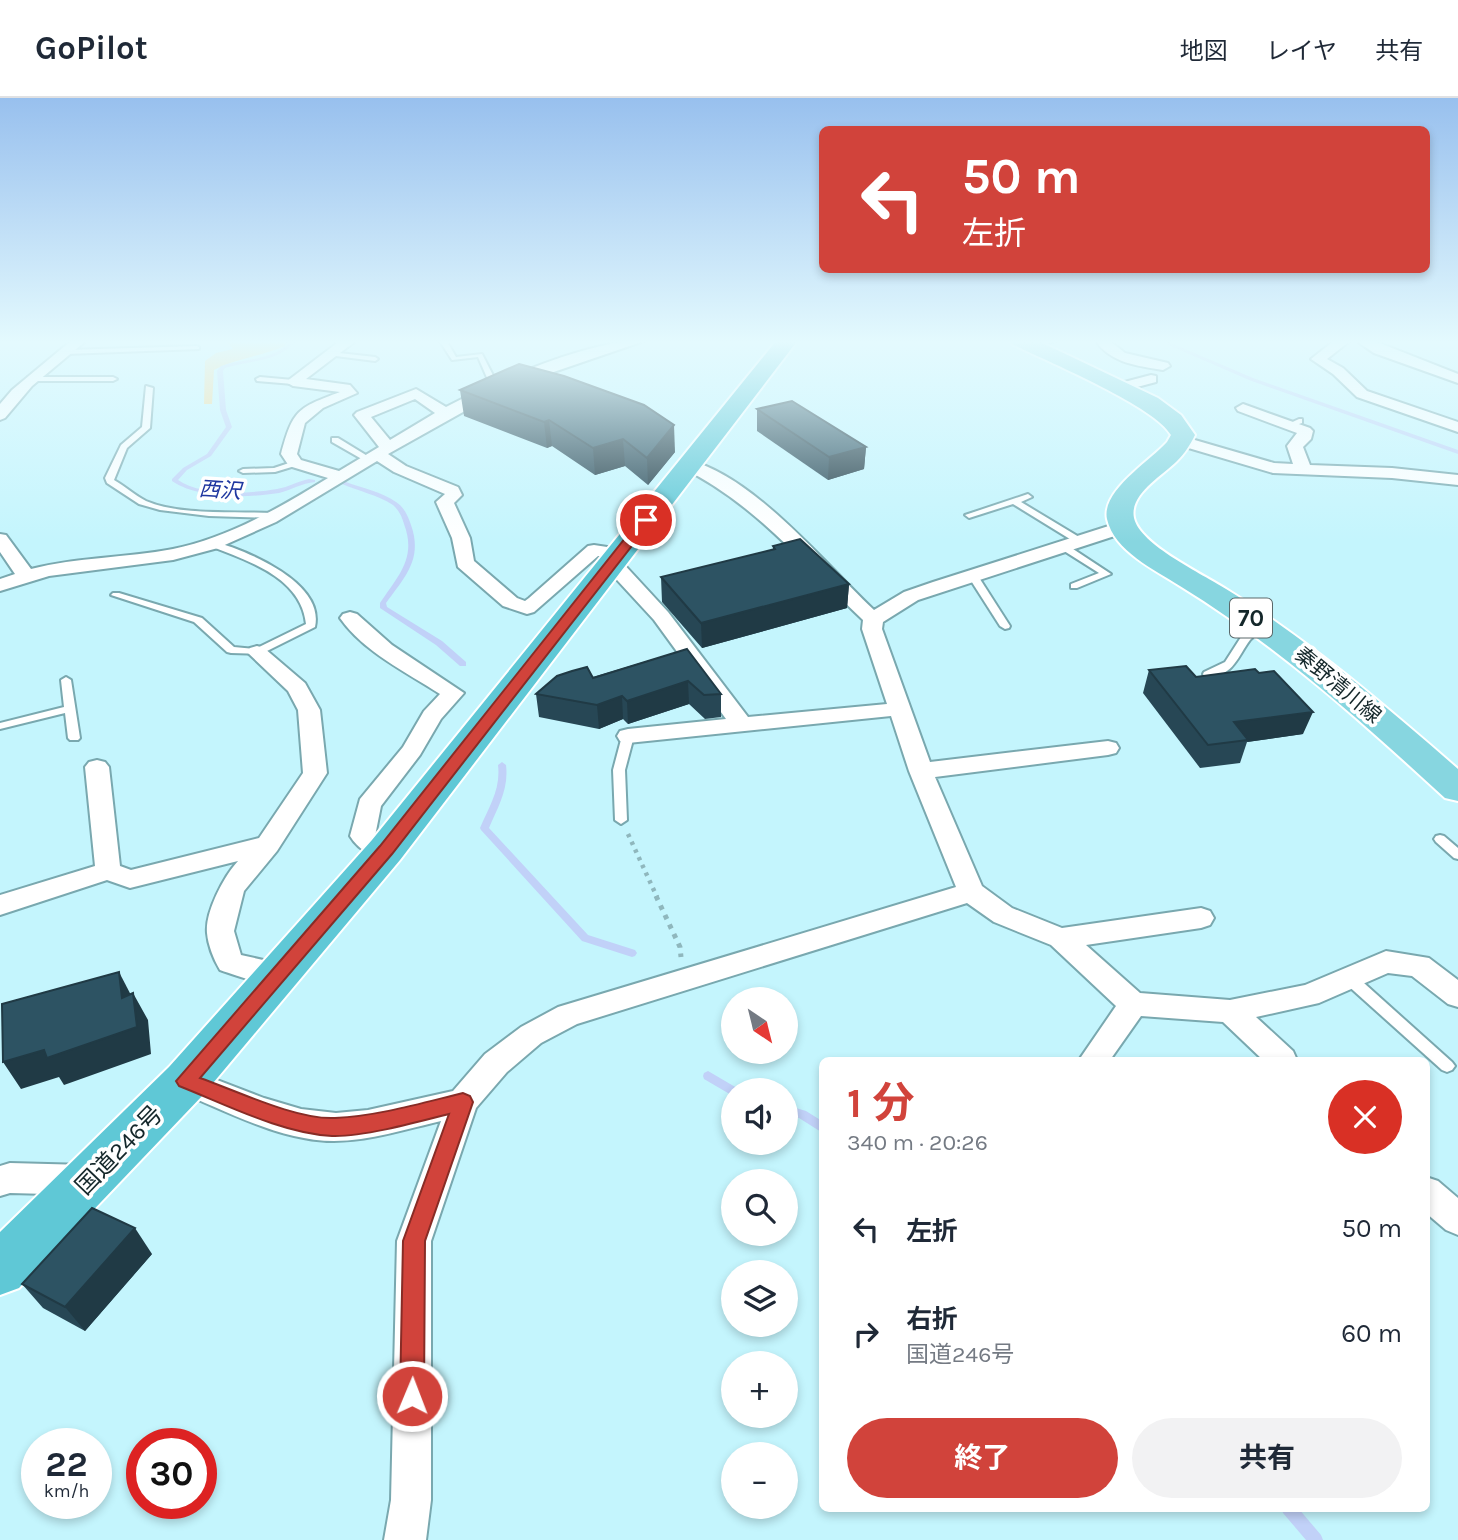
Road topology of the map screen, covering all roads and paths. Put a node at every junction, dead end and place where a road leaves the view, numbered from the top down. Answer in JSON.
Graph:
{"nodes":[{"id":1,"x":148,"y":407,"type":"edge"},
{"id":2,"x":315,"y":407,"type":"edge"},
{"id":3,"x":381,"y":407,"type":"edge"},
{"id":4,"x":436,"y":407,"type":"edge"},
{"id":5,"x":459,"y":407,"type":"edge"},
{"id":6,"x":734,"y":407,"type":"edge"},
{"id":7,"x":1156,"y":407,"type":"edge"},
{"id":8,"x":1401,"y":407,"type":"edge"},
{"id":9,"x":1243,"y":408,"type":"dead end"},
{"id":10,"x":446,"y":414,"type":"junction"},
{"id":11,"x":1458,"y":427,"type":"edge"},
{"id":12,"x":335,"y":440,"type":"dead end"},
{"id":13,"x":1181,"y":441,"type":"junction"},
{"id":14,"x":379,"y":454,"type":"junction"},
{"id":15,"x":295,"y":463,"type":"junction"},
{"id":16,"x":688,"y":465,"type":"junction"},
{"id":17,"x":243,"y":471,"type":"dead end"},
{"id":18,"x":1304,"y":471,"type":"junction"},
{"id":19,"x":342,"y":477,"type":"junction"},
{"id":20,"x":1458,"y":480,"type":"edge"},
{"id":21,"x":1027,"y":497,"type":"dead end"},
{"id":22,"x":1014,"y":501,"type":"junction"},
{"id":23,"x":969,"y":515,"type":"dead end"},
{"id":24,"x":273,"y":516,"type":"junction"},
{"id":25,"x":1124,"y":527,"type":"junction"},
{"id":26,"x":0,"y":538,"type":"edge"},
{"id":27,"x":213,"y":544,"type":"junction"},
{"id":28,"x":1072,"y":544,"type":"junction"},
{"id":29,"x":617,"y":559,"type":"junction"},
{"id":30,"x":26,"y":576,"type":"junction"},
{"id":31,"x":973,"y":576,"type":"junction"},
{"id":32,"x":0,"y":585,"type":"edge"},
{"id":33,"x":1074,"y":586,"type":"dead end"},
{"id":34,"x":0,"y":591,"type":"edge"},
{"id":35,"x":116,"y":595,"type":"dead end"},
{"id":36,"x":0,"y":604,"type":"edge"},
{"id":37,"x":349,"y":618,"type":"dead end"},
{"id":38,"x":873,"y":619,"type":"junction"},
{"id":39,"x":1005,"y":626,"type":"dead end"},
{"id":40,"x":1266,"y":628,"type":"junction"},
{"id":41,"x":257,"y":652,"type":"junction"},
{"id":42,"x":1208,"y":674,"type":"edge"},
{"id":43,"x":66,"y":680,"type":"dead end"},
{"id":44,"x":70,"y":709,"type":"junction"},
{"id":45,"x":898,"y":709,"type":"junction"},
{"id":46,"x":742,"y":725,"type":"junction"},
{"id":47,"x":0,"y":726,"type":"edge"},
{"id":48,"x":628,"y":736,"type":"joint"},
{"id":49,"x":74,"y":738,"type":"dead end"},
{"id":50,"x":1108,"y":748,"type":"dead end"},
{"id":51,"x":97,"y":767,"type":"dead end"},
{"id":52,"x":921,"y":771,"type":"junction"},
{"id":53,"x":1458,"y":789,"type":"edge"},
{"id":54,"x":621,"y":820,"type":"joint"},
{"id":55,"x":1440,"y":839,"type":"dead end"},
{"id":56,"x":268,"y":845,"type":"junction"},
{"id":57,"x":386,"y":850,"type":"junction"},
{"id":58,"x":1458,"y":855,"type":"edge"},
{"id":59,"x":108,"y":871,"type":"junction"},
{"id":60,"x":971,"y":892,"type":"junction"},
{"id":61,"x":0,"y":905,"type":"edge"},
{"id":62,"x":1201,"y":918,"type":"dead end"},
{"id":63,"x":1061,"y":938,"type":"junction"},
{"id":64,"x":280,"y":974,"type":"junction"},
{"id":65,"x":683,"y":978,"type":"junction"},
{"id":66,"x":1350,"y":979,"type":"junction"},
{"id":67,"x":1458,"y":996,"type":"edge"},
{"id":68,"x":1133,"y":1004,"type":"junction"},
{"id":69,"x":1230,"y":1011,"type":"junction"},
{"id":70,"x":1096,"y":1057,"type":"edge"},
{"id":71,"x":1279,"y":1057,"type":"edge"},
{"id":72,"x":1447,"y":1066,"type":"dead end"},
{"id":73,"x":186,"y":1081,"type":"junction"},
{"id":74,"x":463,"y":1102,"type":"junction"},
{"id":75,"x":90,"y":1180,"type":"junction"},
{"id":76,"x":0,"y":1181,"type":"edge"},
{"id":77,"x":1430,"y":1195,"type":"edge"},
{"id":78,"x":1458,"y":1219,"type":"edge"},
{"id":79,"x":0,"y":1269,"type":"edge"},
{"id":80,"x":405,"y":1540,"type":"edge"}],
"edges":[{"from":1,"to":24,"type":"lane"},
{"from":2,"to":15,"type":"street"},
{"from":3,"to":14,"type":"street"},
{"from":4,"to":10,"type":"street"},
{"from":5,"to":10,"type":"street"},
{"from":6,"to":16,"type":"highway","name":"国道246号"},
{"from":7,"to":13,"type":"main road"},
{"from":8,"to":11,"type":"street"},
{"from":9,"to":18,"type":"street"},
{"from":10,"to":14,"type":"street"},
{"from":12,"to":14,"type":"lane"},
{"from":13,"to":18,"type":"street"},
{"from":13,"to":25,"type":"main road"},
{"from":14,"to":19,"type":"street"},
{"from":14,"to":29,"type":"street"},
{"from":15,"to":17,"type":"lane"},
{"from":15,"to":19,"type":"street"},
{"from":16,"to":29,"type":"highway","name":"国道246号"},
{"from":16,"to":38,"type":"street"},
{"from":18,"to":20,"type":"street"},
{"from":19,"to":24,"type":"street"},
{"from":21,"to":22,"type":"lane"},
{"from":22,"to":23,"type":"lane"},
{"from":22,"to":28,"type":"lane"},
{"from":24,"to":27,"type":"street"},
{"from":25,"to":28,"type":"street"},
{"from":25,"to":40,"type":"main road","name":"秦野清川線","number":"70"},
{"from":26,"to":30,"type":"street"},
{"from":27,"to":30,"type":"street"},
{"from":27,"to":41,"type":"lane"},
{"from":28,"to":31,"type":"street"},
{"from":28,"to":33,"type":"lane"},
{"from":29,"to":46,"type":"street"},
{"from":29,"to":57,"type":"highway","name":"国道246号"},
{"from":30,"to":32,"type":"street"},
{"from":31,"to":38,"type":"street"},
{"from":31,"to":39,"type":"lane"},
{"from":34,"to":36,"type":"street"},
{"from":35,"to":41,"type":"lane"},
{"from":37,"to":57,"type":"street"},
{"from":38,"to":45,"type":"street"},
{"from":40,"to":42,"type":"lane"},
{"from":40,"to":53,"type":"main road","name":"秦野清川線","number":"70"},
{"from":41,"to":56,"type":"street"},
{"from":43,"to":44,"type":"lane"},
{"from":44,"to":47,"type":"lane"},
{"from":44,"to":49,"type":"lane"},
{"from":45,"to":46,"type":"street"},
{"from":45,"to":52,"type":"street"},
{"from":46,"to":48,"type":"street"},
{"from":48,"to":54,"type":"lane"},
{"from":50,"to":52,"type":"street"},
{"from":51,"to":59,"type":"street"},
{"from":52,"to":60,"type":"street"},
{"from":54,"to":65,"type":"path"},
{"from":55,"to":58,"type":"lane"},
{"from":56,"to":59,"type":"street"},
{"from":56,"to":64,"type":"street"},
{"from":57,"to":64,"type":"highway","name":"国道246号"},
{"from":59,"to":61,"type":"street"},
{"from":60,"to":63,"type":"street"},
{"from":60,"to":65,"type":"street"},
{"from":62,"to":63,"type":"street"},
{"from":63,"to":68,"type":"street"},
{"from":64,"to":73,"type":"highway","name":"国道246号"},
{"from":65,"to":74,"type":"street"},
{"from":66,"to":67,"type":"street"},
{"from":66,"to":69,"type":"street"},
{"from":66,"to":72,"type":"lane"},
{"from":68,"to":69,"type":"street"},
{"from":68,"to":70,"type":"street"},
{"from":69,"to":71,"type":"street"},
{"from":73,"to":74,"type":"street"},
{"from":73,"to":75,"type":"highway","name":"国道246号"},
{"from":74,"to":80,"type":"street"},
{"from":75,"to":76,"type":"street"},
{"from":75,"to":79,"type":"highway","name":"国道246号"},
{"from":77,"to":78,"type":"street"}]}
